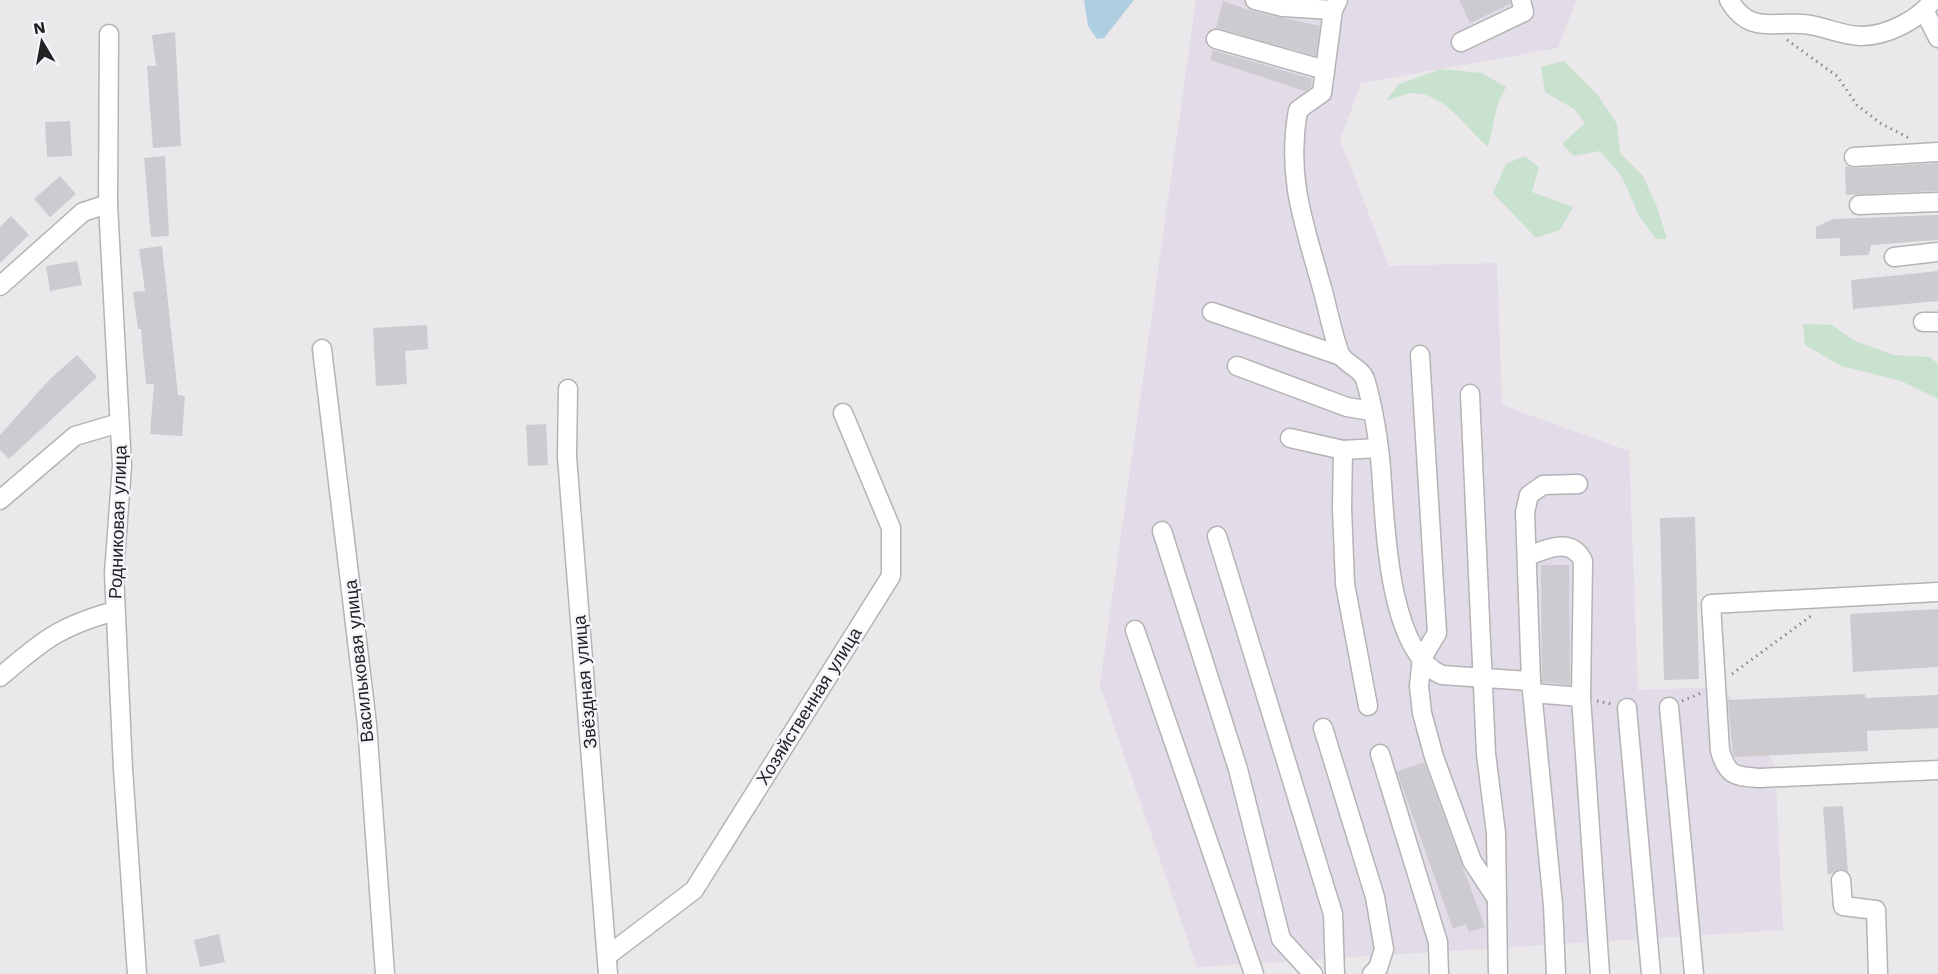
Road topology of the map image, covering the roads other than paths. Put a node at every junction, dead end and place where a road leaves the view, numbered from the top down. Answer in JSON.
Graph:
{"nodes":[{"id":1,"x":1255,"y":0,"type":"edge"},
{"id":2,"x":1521,"y":0,"type":"edge"},
{"id":3,"x":1729,"y":0,"type":"edge"},
{"id":4,"x":1335,"y":5,"type":"edge"},
{"id":5,"x":1929,"y":6,"type":"edge"},
{"id":6,"x":109,"y":34,"type":"dead end"},
{"id":7,"x":1938,"y":38,"type":"edge"},
{"id":8,"x":1216,"y":39,"type":"dead end"},
{"id":9,"x":1461,"y":42,"type":"dead end"},
{"id":10,"x":1325,"y":70,"type":"junction"},
{"id":11,"x":1938,"y":152,"type":"edge"},
{"id":12,"x":1854,"y":157,"type":"dead end"},
{"id":13,"x":1938,"y":202,"type":"edge"},
{"id":14,"x":108,"y":204,"type":"junction"},
{"id":15,"x":1859,"y":205,"type":"dead end"},
{"id":16,"x":1938,"y":252,"type":"edge"},
{"id":17,"x":1894,"y":257,"type":"dead end"},
{"id":18,"x":0,"y":286,"type":"edge"},
{"id":19,"x":1212,"y":312,"type":"dead end"},
{"id":20,"x":322,"y":349,"type":"dead end"},
{"id":21,"x":1420,"y":355,"type":"dead end"},
{"id":22,"x":1341,"y":356,"type":"junction"},
{"id":23,"x":1237,"y":366,"type":"dead end"},
{"id":24,"x":568,"y":389,"type":"dead end"},
{"id":25,"x":1470,"y":394,"type":"dead end"},
{"id":26,"x":1371,"y":411,"type":"junction"},
{"id":27,"x":843,"y":413,"type":"dead end"},
{"id":28,"x":119,"y":423,"type":"junction"},
{"id":29,"x":1290,"y":438,"type":"dead end"},
{"id":30,"x":1378,"y":448,"type":"junction"},
{"id":31,"x":1343,"y":450,"type":"junction"},
{"id":32,"x":1578,"y":484,"type":"dead end"},
{"id":33,"x":0,"y":500,"type":"edge"},
{"id":34,"x":1162,"y":531,"type":"dead end"},
{"id":35,"x":1217,"y":537,"type":"dead end"},
{"id":36,"x":1528,"y":556,"type":"junction"},
{"id":37,"x":1938,"y":592,"type":"edge"},
{"id":38,"x":116,"y":611,"type":"junction"},
{"id":39,"x":1135,"y":630,"type":"dead end"},
{"id":40,"x":1422,"y":658,"type":"junction"},
{"id":41,"x":1482,"y":675,"type":"junction"},
{"id":42,"x":0,"y":677,"type":"edge"},
{"id":43,"x":1532,"y":687,"type":"junction"},
{"id":44,"x":1581,"y":697,"type":"junction"},
{"id":45,"x":1368,"y":705,"type":"dead end"},
{"id":46,"x":1669,"y":707,"type":"dead end"},
{"id":47,"x":1628,"y":708,"type":"dead end"},
{"id":48,"x":1323,"y":728,"type":"dead end"},
{"id":49,"x":1380,"y":754,"type":"dead end"},
{"id":50,"x":1938,"y":770,"type":"edge"},
{"id":51,"x":1841,"y":880,"type":"dead end"},
{"id":52,"x":1497,"y":899,"type":"junction"},
{"id":53,"x":607,"y":965,"type":"edge"},
{"id":54,"x":137,"y":974,"type":"edge"},
{"id":55,"x":385,"y":974,"type":"edge"},
{"id":56,"x":1254,"y":974,"type":"edge"},
{"id":57,"x":1313,"y":974,"type":"edge"},
{"id":58,"x":1335,"y":974,"type":"edge"},
{"id":59,"x":1372,"y":974,"type":"edge"},
{"id":60,"x":1439,"y":974,"type":"edge"},
{"id":61,"x":1498,"y":974,"type":"edge"},
{"id":62,"x":1556,"y":974,"type":"edge"},
{"id":63,"x":1600,"y":974,"type":"edge"},
{"id":64,"x":1650,"y":974,"type":"edge"},
{"id":65,"x":1694,"y":974,"type":"edge"},
{"id":66,"x":1878,"y":974,"type":"edge"}],
"edges":[{"from":1,"to":4,"type":"street"},
{"from":2,"to":9,"type":"street"},
{"from":3,"to":5,"type":"street"},
{"from":4,"to":10,"type":"street"},
{"from":5,"to":7,"type":"street"},
{"from":6,"to":14,"type":"street","name":"Родниковая улица"},
{"from":8,"to":10,"type":"street"},
{"from":10,"to":22,"type":"street"},
{"from":11,"to":12,"type":"street"},
{"from":13,"to":15,"type":"street"},
{"from":14,"to":18,"type":"street"},
{"from":14,"to":28,"type":"street","name":"Родниковая улица"},
{"from":16,"to":17,"type":"street"},
{"from":19,"to":22,"type":"street"},
{"from":20,"to":55,"type":"street","name":"Васильковая улица"},
{"from":21,"to":40,"type":"street"},
{"from":22,"to":26,"type":"street"},
{"from":23,"to":26,"type":"street"},
{"from":24,"to":53,"type":"street","name":"Звёздная улица"},
{"from":25,"to":41,"type":"street"},
{"from":26,"to":30,"type":"street"},
{"from":27,"to":53,"type":"street","name":"Хозяйственная улица"},
{"from":28,"to":33,"type":"street"},
{"from":28,"to":38,"type":"street","name":"Родниковая улица"},
{"from":29,"to":31,"type":"street"},
{"from":30,"to":31,"type":"street"},
{"from":30,"to":40,"type":"street"},
{"from":31,"to":45,"type":"street"},
{"from":32,"to":36,"type":"street"},
{"from":34,"to":57,"type":"street"},
{"from":35,"to":58,"type":"street"},
{"from":36,"to":43,"type":"street"},
{"from":36,"to":44,"type":"street"},
{"from":37,"to":50,"type":"street"},
{"from":38,"to":42,"type":"street"},
{"from":38,"to":54,"type":"street","name":"Родниковая улица"},
{"from":39,"to":56,"type":"street"},
{"from":40,"to":41,"type":"street"},
{"from":40,"to":52,"type":"street"},
{"from":41,"to":43,"type":"street"},
{"from":41,"to":52,"type":"street"},
{"from":43,"to":44,"type":"street"},
{"from":43,"to":62,"type":"street"},
{"from":44,"to":63,"type":"street"},
{"from":46,"to":65,"type":"street"},
{"from":47,"to":64,"type":"street"},
{"from":48,"to":59,"type":"street"},
{"from":49,"to":60,"type":"street"},
{"from":51,"to":66,"type":"street"},
{"from":52,"to":61,"type":"street"}]}
